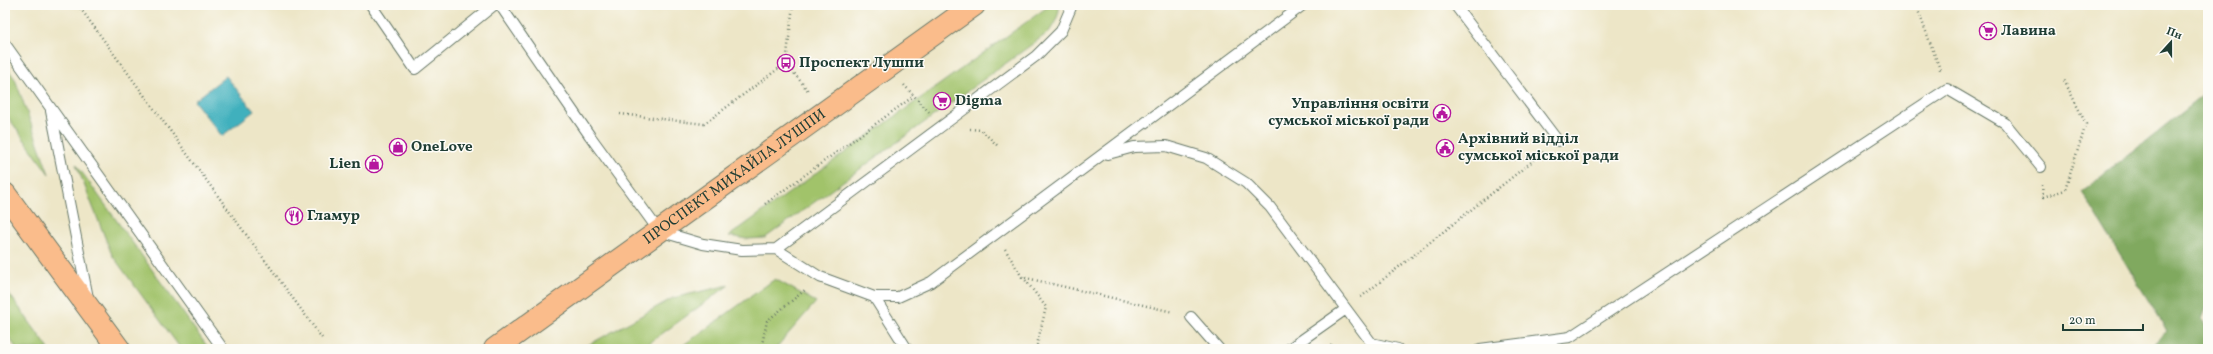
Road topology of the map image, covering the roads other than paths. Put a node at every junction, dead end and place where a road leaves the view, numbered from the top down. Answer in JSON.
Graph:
{"nodes":[{"id":1,"x":371,"y":5,"type":"edge"},
{"id":2,"x":494,"y":5,"type":"edge"},
{"id":3,"x":500,"y":5,"type":"edge"},
{"id":4,"x":974,"y":5,"type":"edge"},
{"id":5,"x":1072,"y":5,"type":"edge"},
{"id":6,"x":1303,"y":5,"type":"edge"},
{"id":7,"x":1455,"y":5,"type":"edge"},
{"id":8,"x":5,"y":44,"type":"edge"},
{"id":9,"x":50,"y":106,"type":"junction"},
{"id":10,"x":1558,"y":141,"type":"road end"},
{"id":11,"x":1102,"y":156,"type":"junction"},
{"id":12,"x":2041,"y":166,"type":"road end"},
{"id":13,"x":5,"y":194,"type":"edge"},
{"id":14,"x":659,"y":231,"type":"junction"},
{"id":15,"x":776,"y":249,"type":"junction"},
{"id":16,"x":874,"y":296,"type":"junction"},
{"id":17,"x":90,"y":309,"type":"junction"},
{"id":18,"x":1346,"y":309,"type":"junction"},
{"id":19,"x":1191,"y":316,"type":"road end"},
{"id":20,"x":1374,"y":346,"type":"edge"},
{"id":21,"x":119,"y":349,"type":"edge"},
{"id":22,"x":223,"y":349,"type":"edge"},
{"id":23,"x":495,"y":349,"type":"edge"},
{"id":24,"x":908,"y":349,"type":"edge"},
{"id":25,"x":1219,"y":349,"type":"edge"},
{"id":26,"x":1289,"y":349,"type":"edge"},
{"id":27,"x":1398,"y":349,"type":"edge"},
{"id":28,"x":1480,"y":349,"type":"edge"}],
"edges":[{"from":1,"to":2,"type":"lane"},
{"from":3,"to":14,"type":"lane"},
{"from":4,"to":14,"type":"main road","name":"ПРОСПЕКТ МИХАЙЛА ЛУШПИ"},
{"from":5,"to":15,"type":"lane"},
{"from":6,"to":11,"type":"lane"},
{"from":7,"to":10,"type":"lane"},
{"from":8,"to":9,"type":"lane"},
{"from":9,"to":17,"type":"lane"},
{"from":9,"to":22,"type":"lane"},
{"from":11,"to":16,"type":"lane"},
{"from":11,"to":18,"type":"lane"},
{"from":12,"to":28,"type":"lane"},
{"from":13,"to":17,"type":"main road"},
{"from":14,"to":15,"type":"lane"},
{"from":14,"to":23,"type":"main road","name":"ПРОСПЕКТ МИХАЙЛА ЛУШПИ"},
{"from":15,"to":16,"type":"lane"},
{"from":16,"to":24,"type":"lane"},
{"from":17,"to":21,"type":"main road"},
{"from":18,"to":20,"type":"lane"},
{"from":18,"to":26,"type":"lane"},
{"from":19,"to":25,"type":"lane"},
{"from":20,"to":27,"type":"lane"}]}
